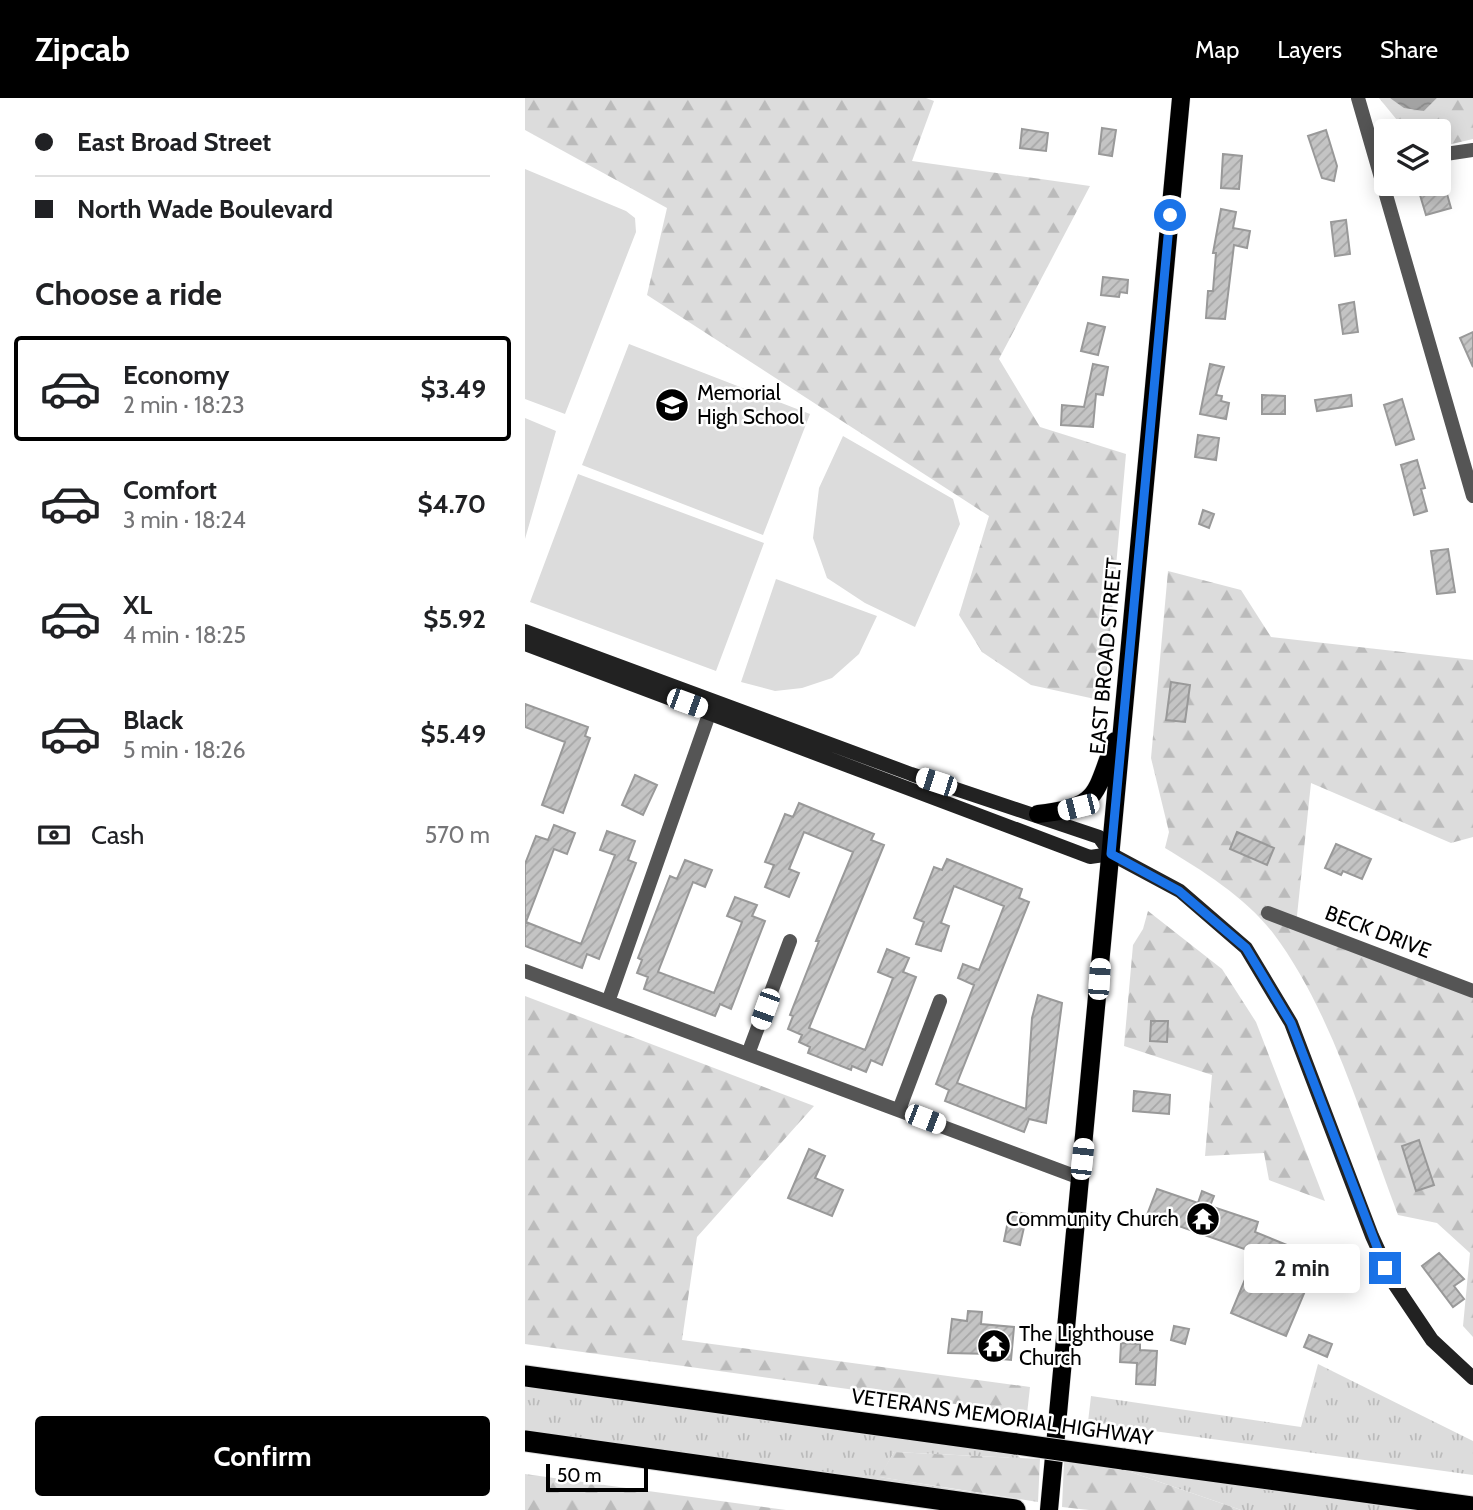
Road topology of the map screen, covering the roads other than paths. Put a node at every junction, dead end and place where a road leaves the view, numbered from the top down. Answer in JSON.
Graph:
{"nodes":[{"id":1,"x":1181,"y":98,"type":"edge"},
{"id":2,"x":1358,"y":98,"type":"edge"},
{"id":3,"x":1374,"y":146,"type":"edge"},
{"id":4,"x":1473,"y":150,"type":"edge"},
{"id":5,"x":1451,"y":153,"type":"edge"},
{"id":6,"x":1389,"y":196,"type":"edge"},
{"id":7,"x":1473,"y":496,"type":"edge"},
{"id":8,"x":525,"y":631,"type":"edge"},
{"id":9,"x":525,"y":644,"type":"edge"},
{"id":10,"x":712,"y":706,"type":"junction"},
{"id":11,"x":1124,"y":718,"type":"junction"},
{"id":12,"x":1038,"y":814,"type":"junction"},
{"id":13,"x":1111,"y":854,"type":"junction"},
{"id":14,"x":1268,"y":913,"type":"dead end"},
{"id":15,"x":790,"y":941,"type":"dead end"},
{"id":16,"x":525,"y":971,"type":"edge"},
{"id":17,"x":1473,"y":991,"type":"edge"},
{"id":18,"x":940,"y":1001,"type":"dead end"},
{"id":19,"x":608,"y":1002,"type":"junction"},
{"id":20,"x":748,"y":1054,"type":"junction"},
{"id":21,"x":899,"y":1110,"type":"junction"},
{"id":22,"x":1080,"y":1178,"type":"junction"},
{"id":23,"x":525,"y":1376,"type":"edge"},
{"id":24,"x":1473,"y":1378,"type":"edge"},
{"id":25,"x":525,"y":1441,"type":"edge"},
{"id":26,"x":1473,"y":1507,"type":"edge"},
{"id":27,"x":1008,"y":1509,"type":"edge"},
{"id":28,"x":1049,"y":1510,"type":"edge"}],
"edges":[{"from":1,"to":11,"type":"main road","name":"EAST BROAD STREET"},
{"from":2,"to":3,"type":"street"},
{"from":4,"to":5,"type":"street"},
{"from":6,"to":7,"type":"street"},
{"from":8,"to":10,"type":"main road"},
{"from":9,"to":10,"type":"main road"},
{"from":10,"to":12,"type":"main road"},
{"from":10,"to":13,"type":"main road"},
{"from":10,"to":19,"type":"street"},
{"from":11,"to":12,"type":"main road"},
{"from":11,"to":13,"type":"main road","name":"EAST BROAD STREET"},
{"from":12,"to":13,"type":"main road"},
{"from":13,"to":22,"type":"main road","name":"EAST BROAD STREET"},
{"from":13,"to":24,"type":"main road"},
{"from":14,"to":17,"type":"street","name":"BECK DRIVE"},
{"from":15,"to":20,"type":"street"},
{"from":16,"to":19,"type":"street"},
{"from":18,"to":21,"type":"street"},
{"from":19,"to":20,"type":"street"},
{"from":20,"to":21,"type":"street"},
{"from":21,"to":22,"type":"street"},
{"from":22,"to":28,"type":"main road","name":"EAST BROAD STREET"},
{"from":23,"to":26,"type":"highway","name":"VETERANS MEMORIAL HIGHWAY","bridge":true},
{"from":25,"to":27,"type":"highway"}]}
